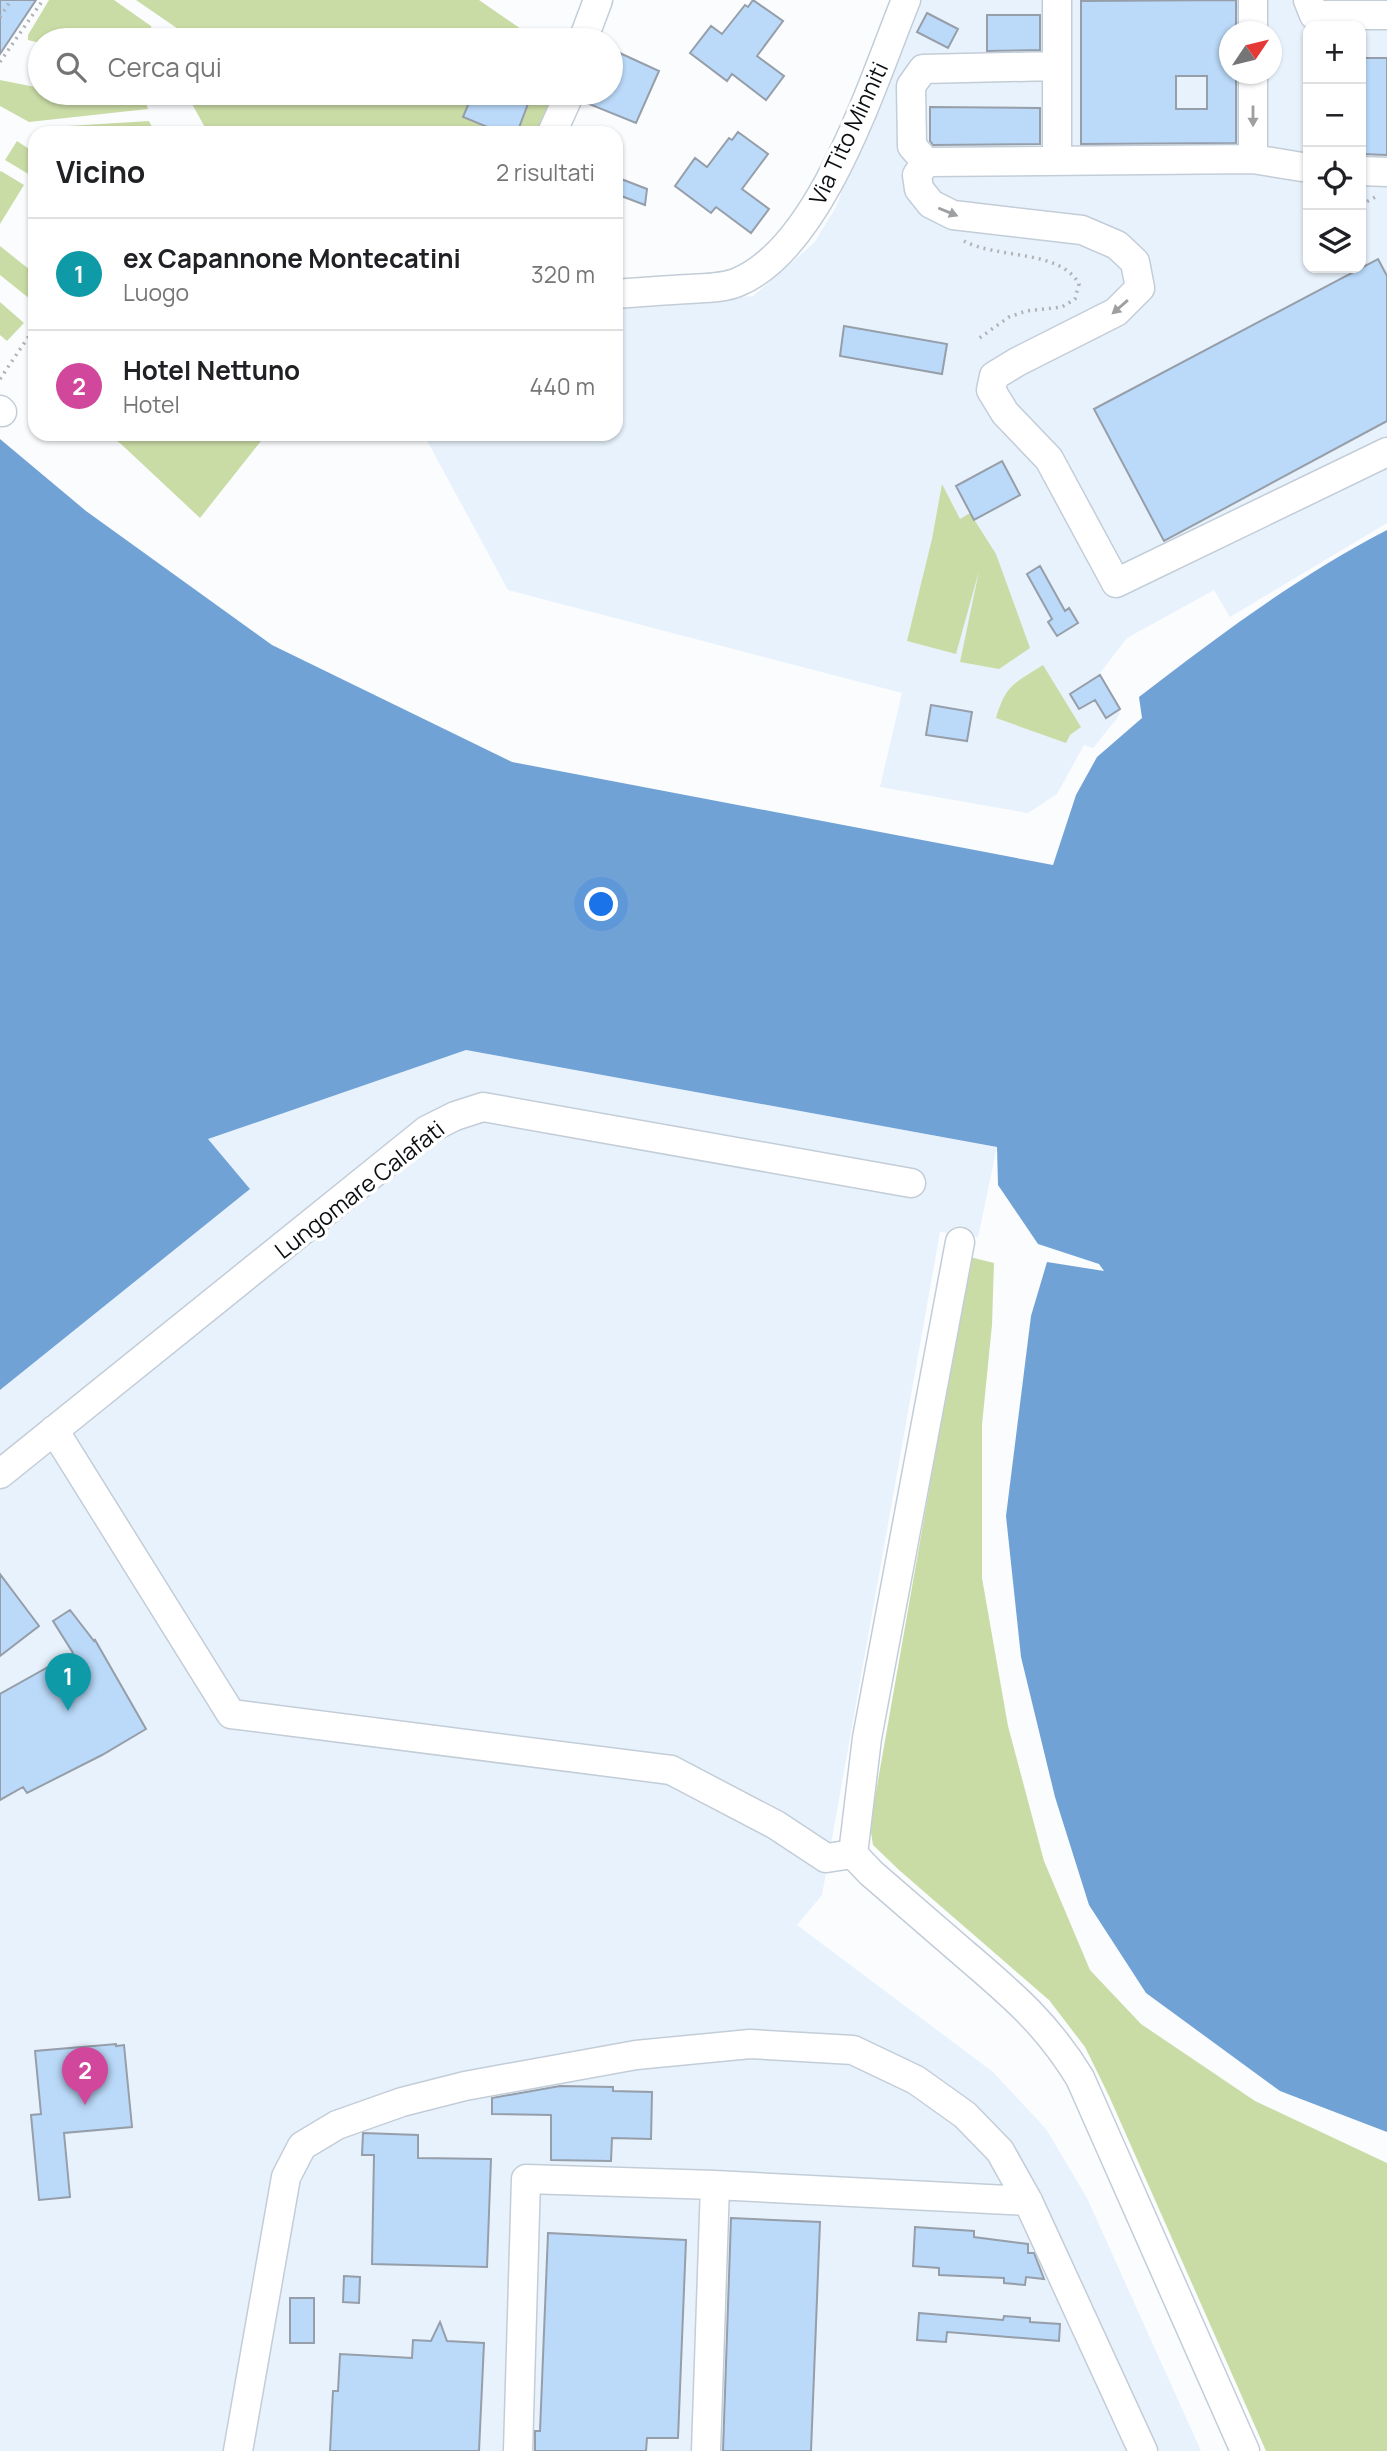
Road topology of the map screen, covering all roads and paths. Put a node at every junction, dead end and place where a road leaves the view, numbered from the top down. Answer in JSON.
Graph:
{"nodes":[{"id":1,"x":11,"y":0,"type":"edge"},
{"id":2,"x":43,"y":0,"type":"edge"},
{"id":3,"x":598,"y":0,"type":"edge"},
{"id":4,"x":906,"y":0,"type":"edge"},
{"id":5,"x":1057,"y":0,"type":"edge"},
{"id":6,"x":1253,"y":0,"type":"edge"},
{"id":7,"x":1308,"y":0,"type":"edge"},
{"id":8,"x":1387,"y":15,"type":"edge"},
{"id":9,"x":0,"y":17,"type":"edge"},
{"id":10,"x":1253,"y":21,"type":"edge"},
{"id":11,"x":588,"y":28,"type":"edge"},
{"id":12,"x":0,"y":61,"type":"edge"},
{"id":13,"x":1056,"y":66,"type":"junction"},
{"id":14,"x":1253,"y":84,"type":"edge"},
{"id":15,"x":565,"y":105,"type":"edge"},
{"id":16,"x":555,"y":126,"type":"edge"},
{"id":17,"x":1253,"y":159,"type":"junction"},
{"id":18,"x":1057,"y":160,"type":"junction"},
{"id":19,"x":926,"y":162,"type":"junction"},
{"id":20,"x":1303,"y":167,"type":"edge"},
{"id":21,"x":1366,"y":171,"type":"edge"},
{"id":22,"x":1387,"y":172,"type":"edge"},
{"id":23,"x":1387,"y":191,"type":"edge"},
{"id":24,"x":1366,"y":202,"type":"edge"},
{"id":25,"x":957,"y":237,"type":"dead end"},
{"id":26,"x":623,"y":293,"type":"edge"},
{"id":27,"x":28,"y":337,"type":"edge"},
{"id":28,"x":978,"y":339,"type":"dead end"},
{"id":29,"x":0,"y":379,"type":"edge"},
{"id":30,"x":1387,"y":452,"type":"edge"},
{"id":31,"x":911,"y":1182,"type":"dead end"},
{"id":32,"x":960,"y":1241,"type":"dead end"},
{"id":33,"x":54,"y":1430,"type":"junction"},
{"id":34,"x":0,"y":1474,"type":"edge"},
{"id":35,"x":853,"y":1854,"type":"junction"},
{"id":36,"x":715,"y":2185,"type":"junction"},
{"id":37,"x":1028,"y":2201,"type":"junction"},
{"id":38,"x":238,"y":2451,"type":"edge"},
{"id":39,"x":518,"y":2451,"type":"edge"},
{"id":40,"x":706,"y":2451,"type":"edge"},
{"id":41,"x":1143,"y":2451,"type":"edge"},
{"id":42,"x":1245,"y":2451,"type":"edge"}],
"edges":[{"from":1,"to":9,"type":"path"},
{"from":2,"to":12,"type":"path"},
{"from":3,"to":11,"type":"street"},
{"from":4,"to":26,"type":"street","name":"Via Tito Minniti"},
{"from":5,"to":13,"type":"street"},
{"from":6,"to":10,"type":"street"},
{"from":7,"to":8,"type":"street"},
{"from":13,"to":18,"type":"street"},
{"from":13,"to":19,"type":"street"},
{"from":14,"to":17,"type":"street","one_way":true},
{"from":15,"to":16,"type":"street"},
{"from":17,"to":18,"type":"street"},
{"from":17,"to":20,"type":"street"},
{"from":18,"to":19,"type":"street"},
{"from":19,"to":30,"type":"street","one_way":true},
{"from":21,"to":22,"type":"street"},
{"from":23,"to":24,"type":"path"},
{"from":25,"to":28,"type":"path"},
{"from":27,"to":29,"type":"path"},
{"from":31,"to":33,"type":"street","name":"Lungomare Calafati"},
{"from":32,"to":35,"type":"street"},
{"from":33,"to":34,"type":"street","name":"Lungomare Calafati"},
{"from":33,"to":35,"type":"street"},
{"from":35,"to":42,"type":"street"},
{"from":36,"to":37,"type":"street"},
{"from":36,"to":39,"type":"street"},
{"from":36,"to":40,"type":"street"},
{"from":37,"to":38,"type":"street"},
{"from":37,"to":41,"type":"street"}]}
